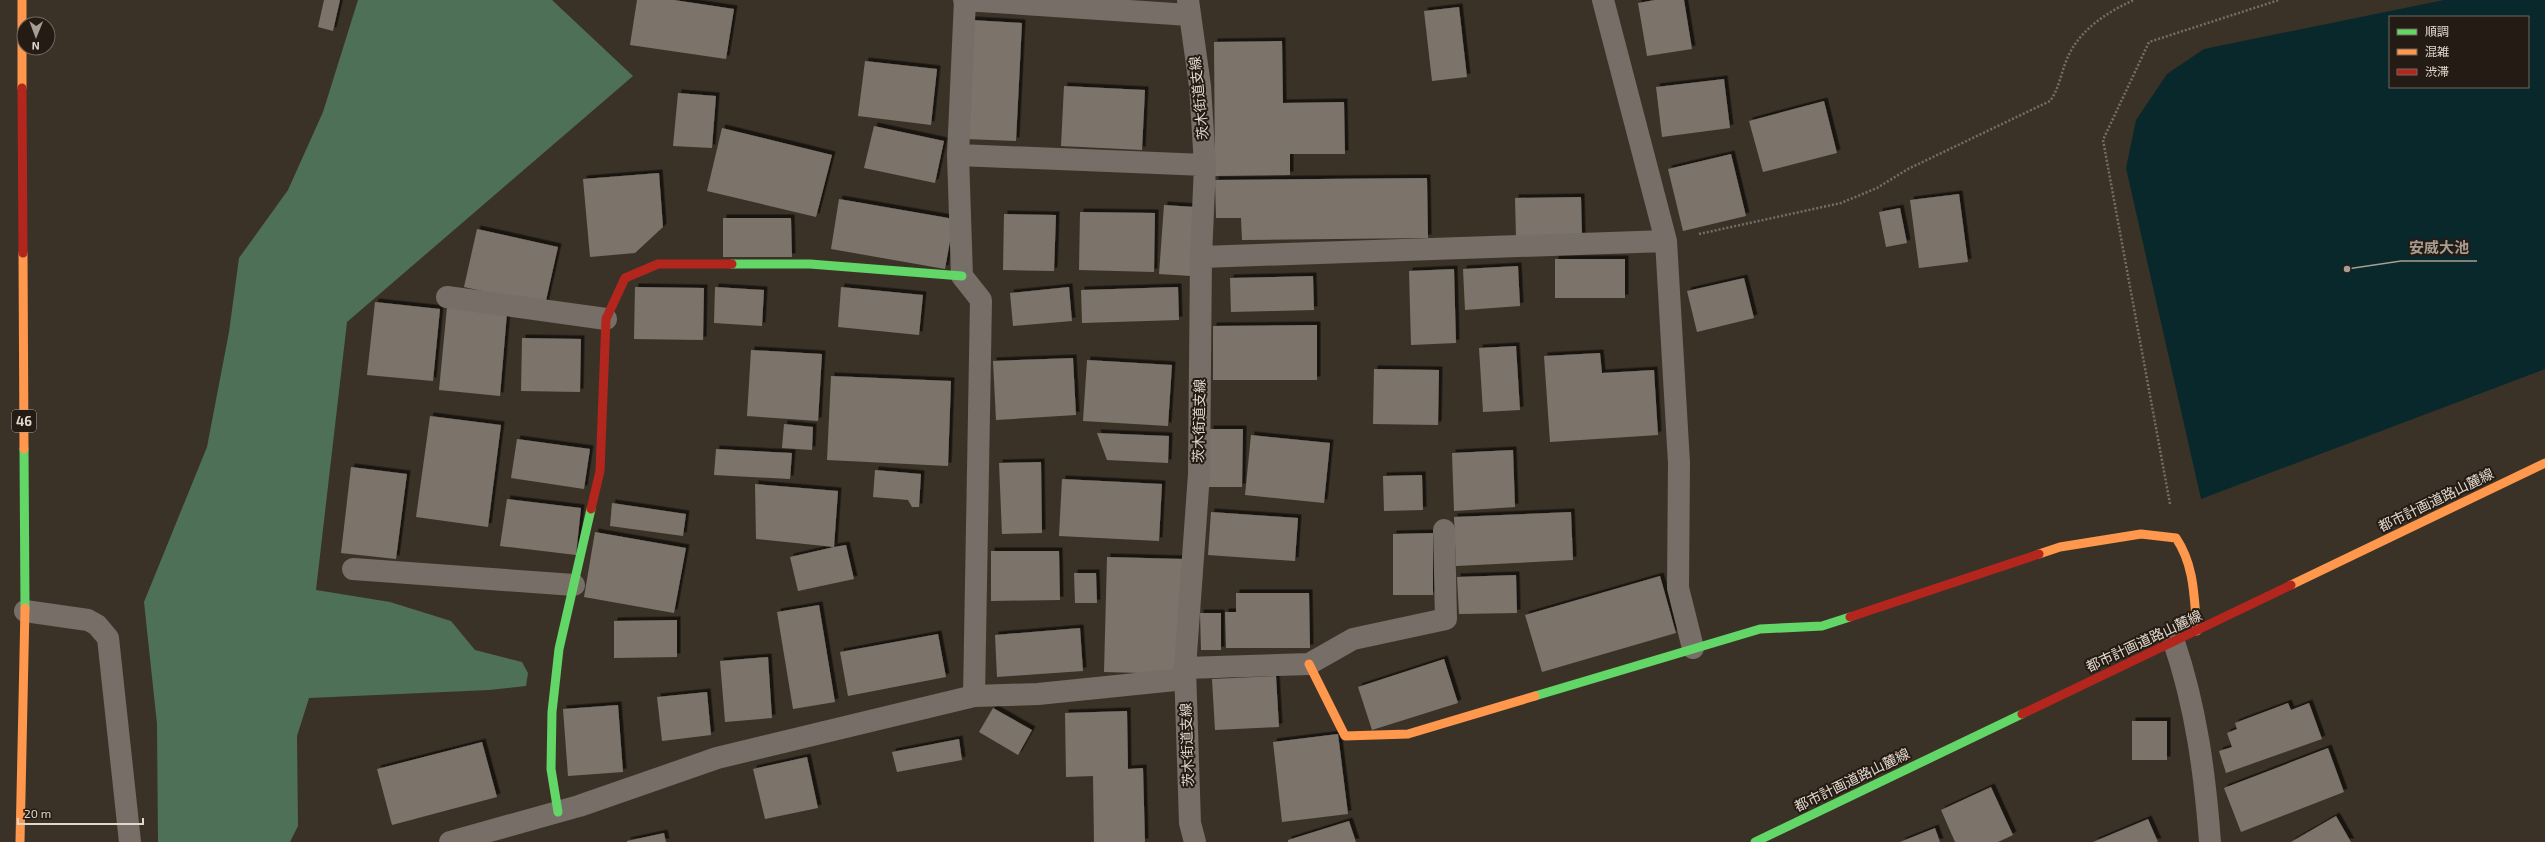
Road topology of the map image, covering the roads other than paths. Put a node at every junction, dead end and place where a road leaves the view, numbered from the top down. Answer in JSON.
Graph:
{"nodes":[{"id":1,"x":22,"y":0,"type":"edge"},
{"id":2,"x":965,"y":0,"type":"edge"},
{"id":3,"x":1602,"y":0,"type":"edge"},
{"id":4,"x":1188,"y":8,"type":"edge"},
{"id":5,"x":958,"y":155,"type":"junction"},
{"id":6,"x":1205,"y":165,"type":"junction"},
{"id":7,"x":1666,"y":241,"type":"junction"},
{"id":8,"x":1201,"y":256,"type":"junction"},
{"id":9,"x":962,"y":276,"type":"junction"},
{"id":10,"x":447,"y":297,"type":"dead end"},
{"id":11,"x":606,"y":319,"type":"junction"},
{"id":12,"x":2545,"y":463,"type":"edge"},
{"id":13,"x":1444,"y":530,"type":"dead end"},
{"id":14,"x":353,"y":569,"type":"dead end"},
{"id":15,"x":574,"y":585,"type":"junction"},
{"id":16,"x":25,"y":611,"type":"junction"},
{"id":17,"x":2197,"y":631,"type":"junction"},
{"id":18,"x":2174,"y":642,"type":"junction"},
{"id":19,"x":1693,"y":648,"type":"junction"},
{"id":20,"x":1309,"y":664,"type":"junction"},
{"id":21,"x":1185,"y":674,"type":"junction"},
{"id":22,"x":974,"y":696,"type":"junction"},
{"id":23,"x":558,"y":812,"type":"junction"},
{"id":24,"x":20,"y":842,"type":"edge"},
{"id":25,"x":130,"y":842,"type":"edge"},
{"id":26,"x":450,"y":842,"type":"edge"},
{"id":27,"x":1195,"y":842,"type":"edge"},
{"id":28,"x":1755,"y":842,"type":"edge"},
{"id":29,"x":2210,"y":842,"type":"edge"}],
"edges":[{"from":1,"to":16,"type":"street","number":"46"},
{"from":2,"to":4,"type":"street"},
{"from":2,"to":5,"type":"street"},
{"from":3,"to":7,"type":"street"},
{"from":4,"to":6,"type":"street","name":"茨木街道支線"},
{"from":5,"to":6,"type":"street"},
{"from":5,"to":9,"type":"street"},
{"from":6,"to":8,"type":"street","name":"茨木街道支線"},
{"from":7,"to":8,"type":"street"},
{"from":7,"to":19,"type":"street"},
{"from":8,"to":21,"type":"street","name":"茨木街道支線"},
{"from":9,"to":11,"type":"street"},
{"from":9,"to":22,"type":"street"},
{"from":10,"to":11,"type":"street"},
{"from":11,"to":15,"type":"street"},
{"from":12,"to":17,"type":"street","name":"都市計画道路山麓線"},
{"from":13,"to":20,"type":"street"},
{"from":14,"to":15,"type":"street"},
{"from":15,"to":23,"type":"street"},
{"from":16,"to":24,"type":"street","number":"46"},
{"from":16,"to":25,"type":"street"},
{"from":17,"to":18,"type":"street","name":"都市計画道路山麓線"},
{"from":17,"to":19,"type":"street"},
{"from":18,"to":28,"type":"street","name":"都市計画道路山麓線"},
{"from":18,"to":29,"type":"street"},
{"from":19,"to":20,"type":"street"},
{"from":20,"to":21,"type":"street"},
{"from":21,"to":22,"type":"street"},
{"from":21,"to":27,"type":"street","name":"茨木街道支線"},
{"from":22,"to":23,"type":"street"},
{"from":23,"to":26,"type":"street"}]}
